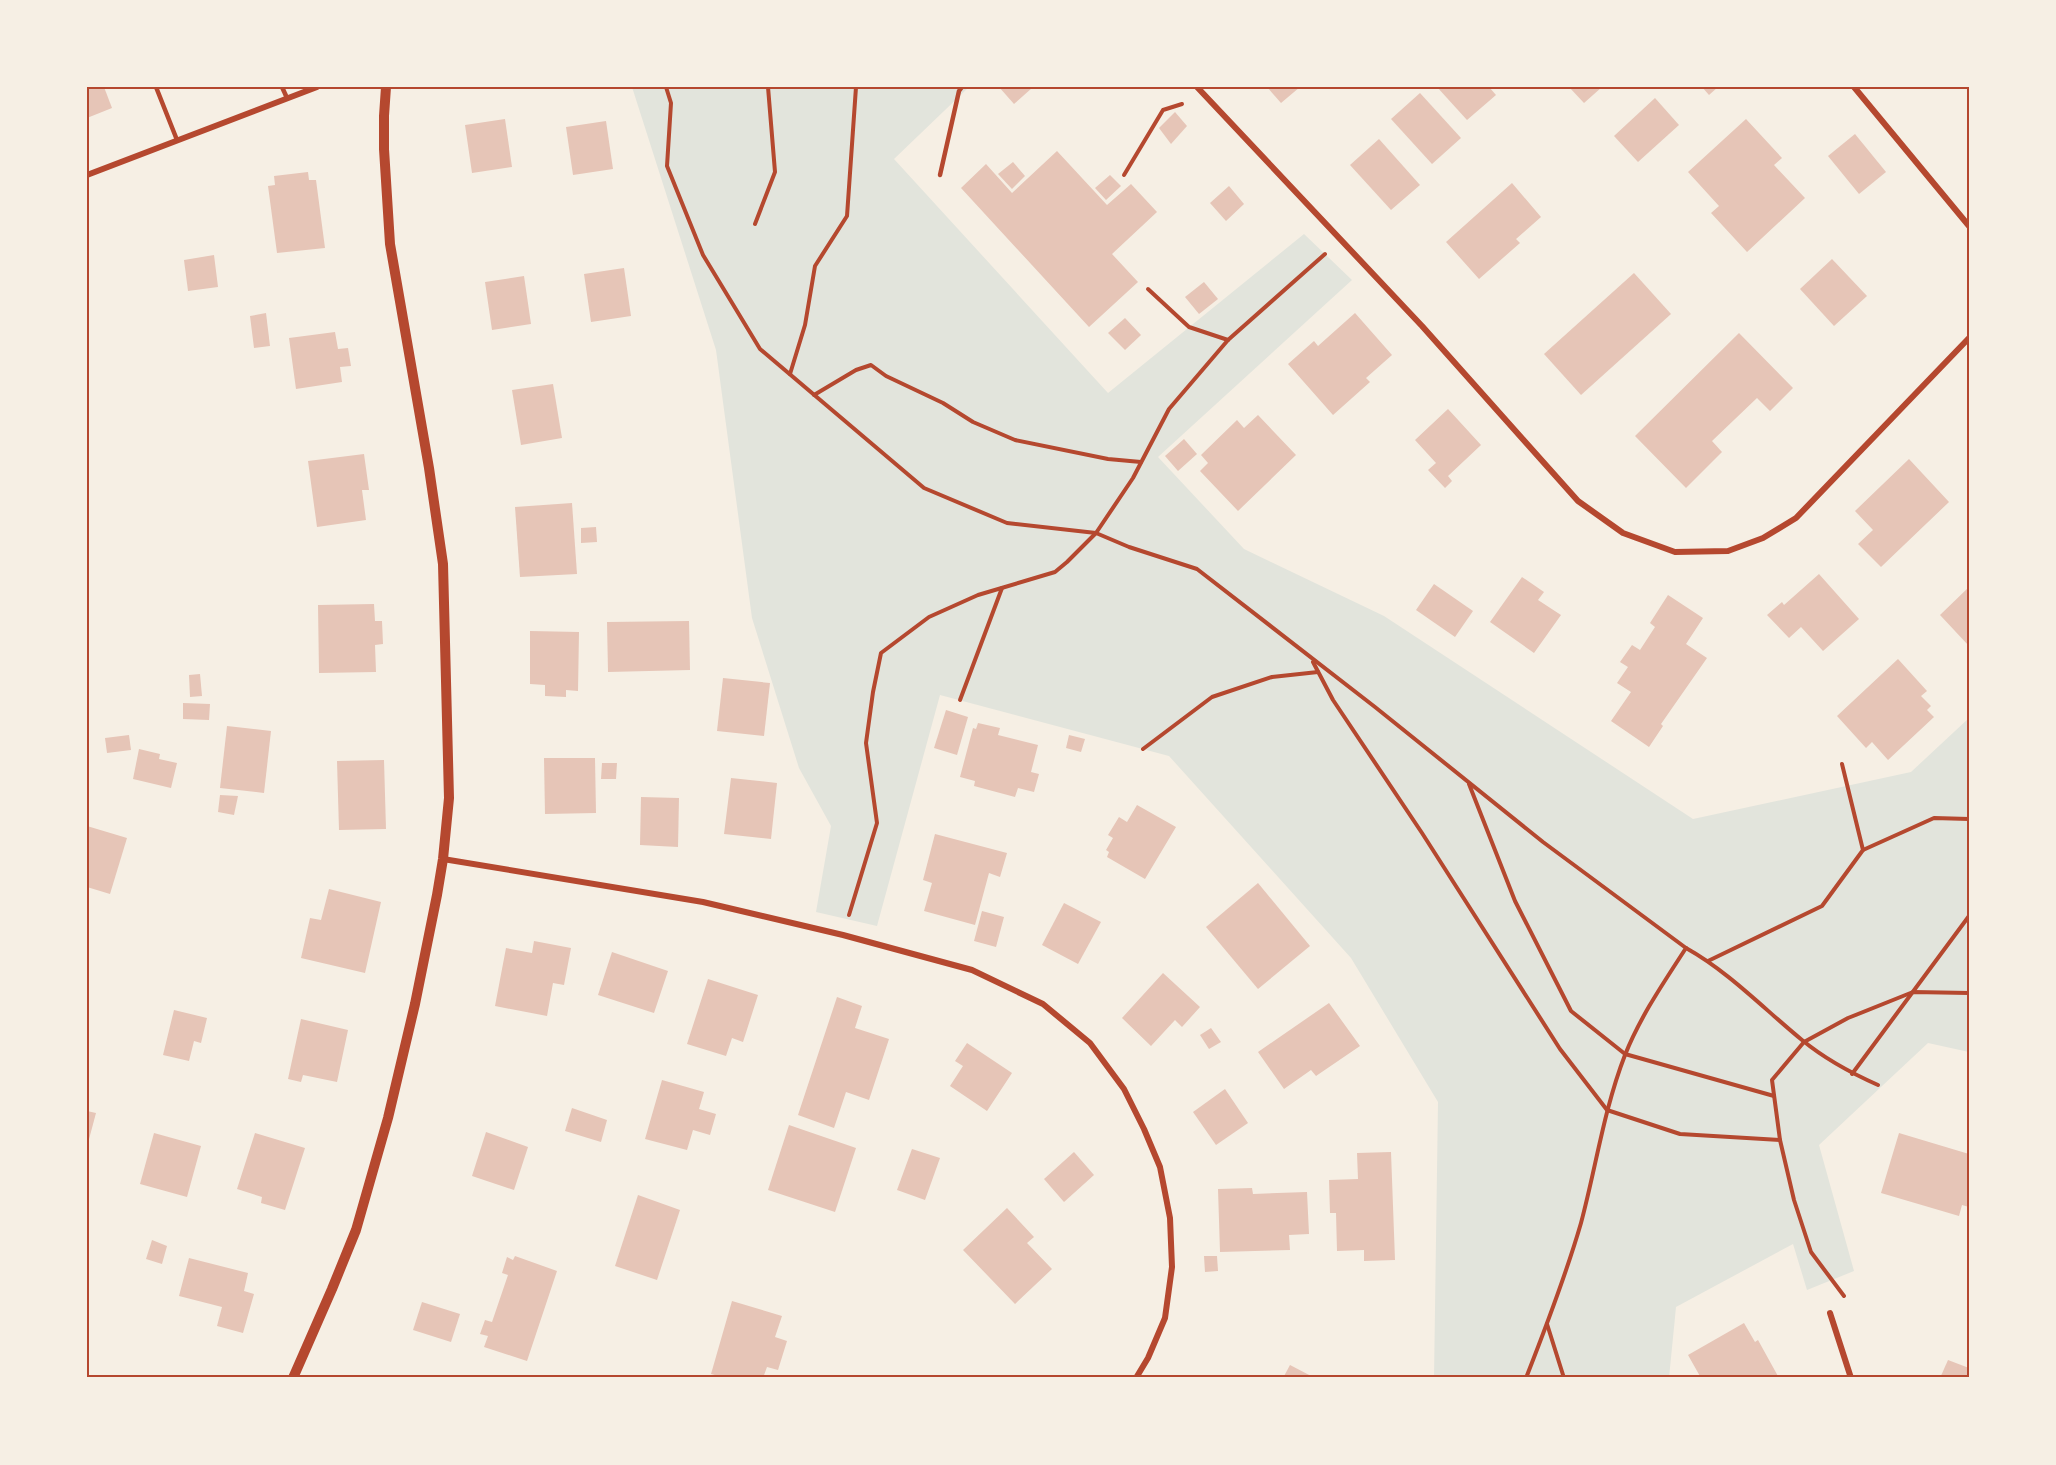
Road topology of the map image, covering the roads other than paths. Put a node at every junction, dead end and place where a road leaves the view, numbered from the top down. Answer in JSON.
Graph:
{"nodes":[{"id":1,"x":156,"y":87,"type":"edge"},
{"id":2,"x":282,"y":87,"type":"edge"},
{"id":3,"x":317,"y":87,"type":"edge"},
{"id":4,"x":386,"y":87,"type":"edge"},
{"id":5,"x":962,"y":87,"type":"edge"},
{"id":6,"x":1197,"y":87,"type":"edge"},
{"id":7,"x":1854,"y":87,"type":"edge"},
{"id":8,"x":287,"y":98,"type":"junction"},
{"id":9,"x":177,"y":140,"type":"junction"},
{"id":10,"x":87,"y":175,"type":"edge"},
{"id":11,"x":940,"y":175,"type":"dead end"},
{"id":12,"x":1969,"y":226,"type":"edge"},
{"id":13,"x":1969,"y":338,"type":"edge"},
{"id":14,"x":443,"y":859,"type":"junction"},
{"id":15,"x":1830,"y":1313,"type":"dead end"},
{"id":16,"x":293,"y":1378,"type":"edge"},
{"id":17,"x":1136,"y":1378,"type":"edge"},
{"id":18,"x":1851,"y":1378,"type":"edge"}],
"edges":[{"from":1,"to":9,"type":"lane"},
{"from":2,"to":8,"type":"lane"},
{"from":3,"to":8,"type":"street"},
{"from":4,"to":14,"type":"street"},
{"from":5,"to":11,"type":"lane"},
{"from":6,"to":13,"type":"street"},
{"from":7,"to":12,"type":"street"},
{"from":8,"to":9,"type":"street"},
{"from":9,"to":10,"type":"street"},
{"from":14,"to":16,"type":"street"},
{"from":14,"to":17,"type":"street"},
{"from":15,"to":18,"type":"street"}]}
